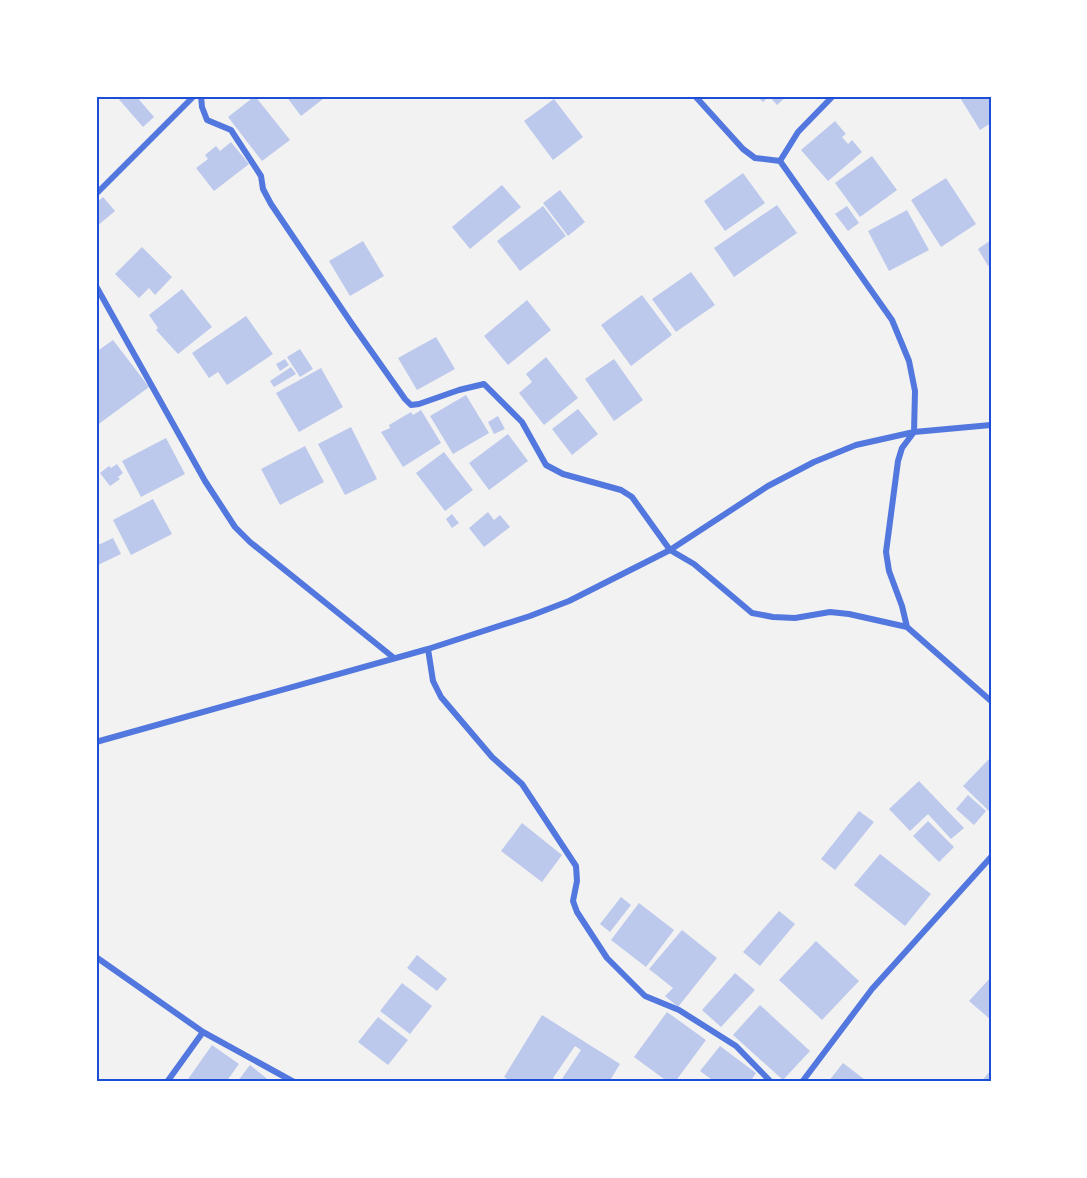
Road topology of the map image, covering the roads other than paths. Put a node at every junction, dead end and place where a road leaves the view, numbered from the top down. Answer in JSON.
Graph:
{"nodes":[{"id":1,"x":194,"y":96,"type":"edge"},
{"id":2,"x":201,"y":96,"type":"edge"},
{"id":3,"x":696,"y":96,"type":"edge"},
{"id":4,"x":833,"y":96,"type":"edge"},
{"id":5,"x":780,"y":161,"type":"junction"},
{"id":6,"x":96,"y":194,"type":"edge"},
{"id":7,"x":96,"y":286,"type":"edge"},
{"id":8,"x":991,"y":425,"type":"edge"},
{"id":9,"x":914,"y":432,"type":"junction"},
{"id":10,"x":669,"y":550,"type":"junction"},
{"id":11,"x":907,"y":627,"type":"junction"},
{"id":12,"x":428,"y":649,"type":"junction"},
{"id":13,"x":394,"y":658,"type":"junction"},
{"id":14,"x":991,"y":701,"type":"edge"},
{"id":15,"x":96,"y":742,"type":"edge"},
{"id":16,"x":991,"y":857,"type":"edge"},
{"id":17,"x":96,"y":957,"type":"edge"},
{"id":18,"x":204,"y":1032,"type":"junction"},
{"id":19,"x":167,"y":1082,"type":"edge"},
{"id":20,"x":294,"y":1082,"type":"edge"},
{"id":21,"x":771,"y":1082,"type":"edge"},
{"id":22,"x":802,"y":1082,"type":"edge"}],
"edges":[{"from":1,"to":6,"type":"street"},
{"from":2,"to":10,"type":"street"},
{"from":3,"to":5,"type":"street"},
{"from":4,"to":5,"type":"street"},
{"from":5,"to":9,"type":"street"},
{"from":7,"to":13,"type":"street"},
{"from":8,"to":9,"type":"street"},
{"from":9,"to":10,"type":"street"},
{"from":9,"to":11,"type":"street"},
{"from":10,"to":11,"type":"street"},
{"from":10,"to":12,"type":"street"},
{"from":11,"to":14,"type":"street"},
{"from":12,"to":13,"type":"street"},
{"from":12,"to":21,"type":"street"},
{"from":13,"to":15,"type":"street"},
{"from":16,"to":22,"type":"street"},
{"from":17,"to":18,"type":"street"},
{"from":18,"to":19,"type":"street"},
{"from":18,"to":20,"type":"street"}]}
